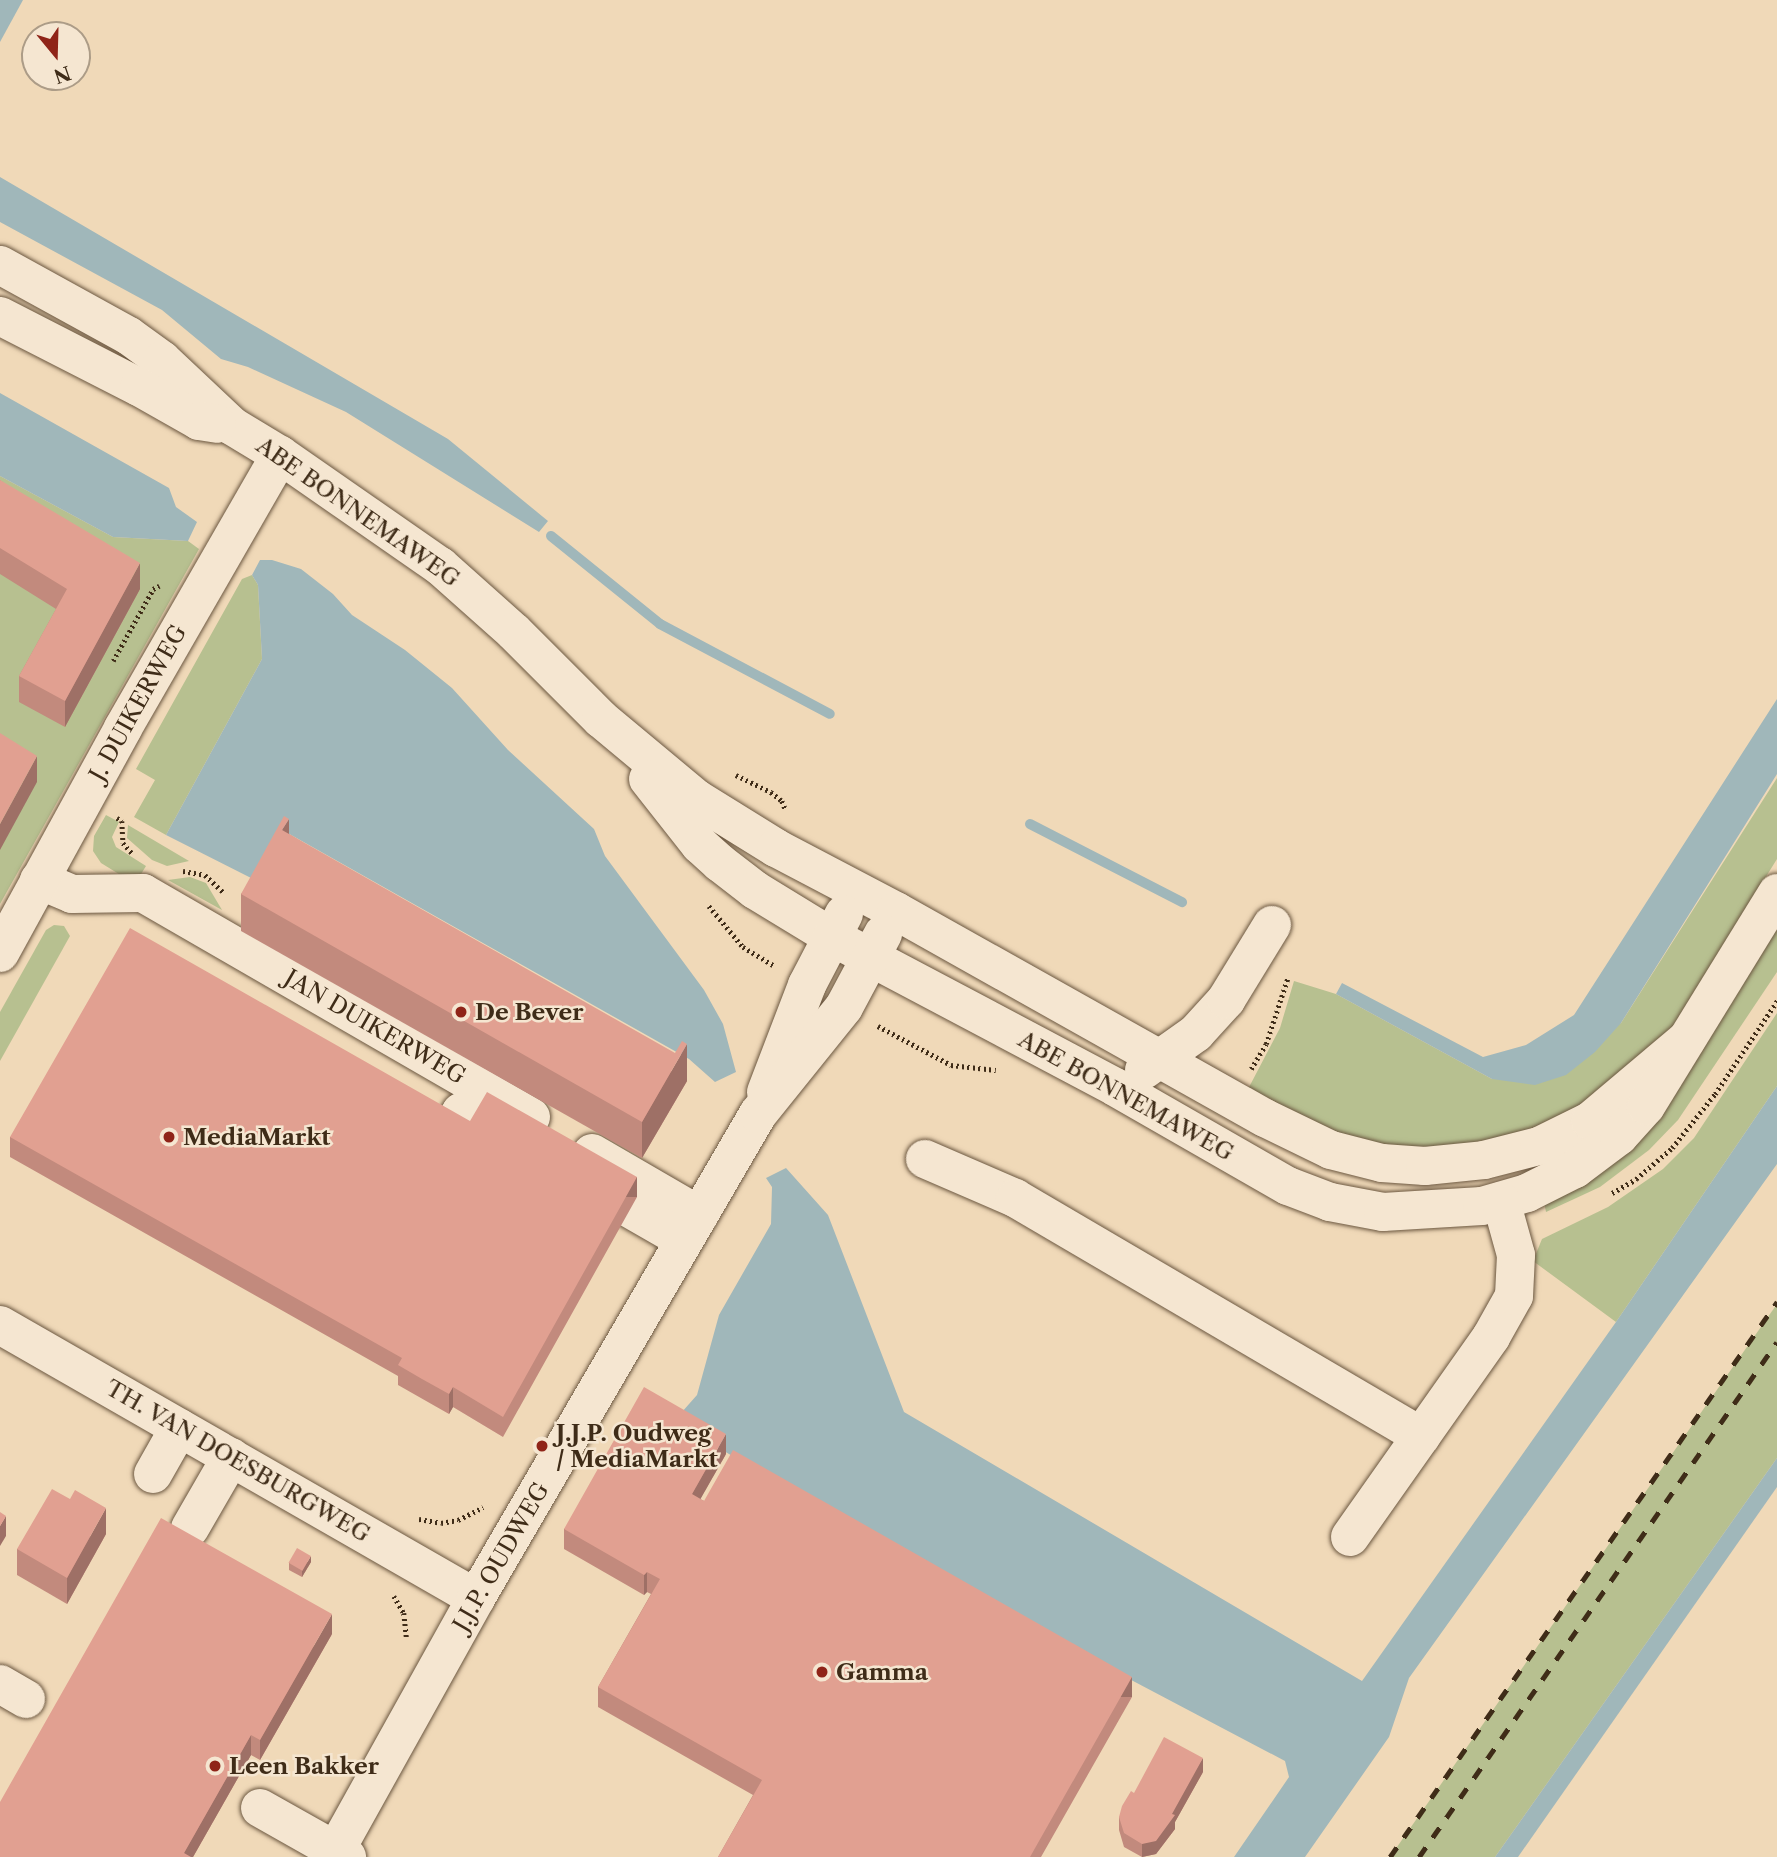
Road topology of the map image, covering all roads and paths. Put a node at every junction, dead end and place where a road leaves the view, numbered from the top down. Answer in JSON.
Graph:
{"nodes":[{"id":1,"x":0,"y":265,"type":"edge"},
{"id":2,"x":0,"y":316,"type":"edge"},
{"id":3,"x":232,"y":426,"type":"junction"},
{"id":4,"x":280,"y":455,"type":"junction"},
{"id":5,"x":601,"y":719,"type":"junction"},
{"id":6,"x":39,"y":880,"type":"junction"},
{"id":7,"x":857,"y":890,"type":"junction"},
{"id":8,"x":1777,"y":893,"type":"edge"},
{"id":9,"x":896,"y":911,"type":"junction"},
{"id":10,"x":1272,"y":925,"type":"dead end"},
{"id":11,"x":733,"y":937,"type":"dead end"},
{"id":12,"x":832,"y":937,"type":"junction"},
{"id":13,"x":0,"y":953,"type":"edge"},
{"id":14,"x":869,"y":958,"type":"junction"},
{"id":15,"x":776,"y":967,"type":"dead end"},
{"id":16,"x":1289,"y":973,"type":"dead end"},
{"id":17,"x":870,"y":1022,"type":"dead end"},
{"id":18,"x":1686,"y":1040,"type":"junction"},
{"id":19,"x":1162,"y":1059,"type":"junction"},
{"id":20,"x":1002,"y":1070,"type":"dead end"},
{"id":21,"x":1115,"y":1087,"type":"junction"},
{"id":22,"x":1232,"y":1099,"type":"junction"},
{"id":23,"x":758,"y":1114,"type":"junction"},
{"id":24,"x":440,"y":1124,"type":"edge"},
{"id":25,"x":925,"y":1159,"type":"dead end"},
{"id":26,"x":1501,"y":1201,"type":"junction"},
{"id":27,"x":691,"y":1228,"type":"junction"},
{"id":28,"x":0,"y":1325,"type":"edge"},
{"id":29,"x":179,"y":1428,"type":"junction"},
{"id":30,"x":1421,"y":1436,"type":"junction"},
{"id":31,"x":231,"y":1457,"type":"junction"},
{"id":32,"x":153,"y":1474,"type":"dead end"},
{"id":33,"x":486,"y":1504,"type":"dead end"},
{"id":34,"x":413,"y":1516,"type":"dead end"},
{"id":35,"x":420,"y":1519,"type":"junction"},
{"id":36,"x":190,"y":1528,"type":"dead end"},
{"id":37,"x":1350,"y":1537,"type":"dead end"},
{"id":38,"x":400,"y":1554,"type":"junction"},
{"id":39,"x":476,"y":1598,"type":"junction"},
{"id":40,"x":406,"y":1645,"type":"dead end"},
{"id":41,"x":260,"y":1808,"type":"dead end"},
{"id":42,"x":339,"y":1855,"type":"edge"}],
"edges":[{"from":1,"to":3,"type":"street","name":"ABE BONNEMAWEG"},
{"from":2,"to":3,"type":"street","name":"ABE BONNEMAWEG"},
{"from":3,"to":4,"type":"street","name":"ABE BONNEMAWEG"},
{"from":4,"to":5,"type":"street","name":"ABE BONNEMAWEG"},
{"from":4,"to":6,"type":"street","name":"J. DUIKERWEG"},
{"from":5,"to":7,"type":"street","name":"ABE BONNEMAWEG"},
{"from":5,"to":12,"type":"street","name":"ABE BONNEMAWEG"},
{"from":6,"to":13,"type":"street","name":"J. DUIKERWEG"},
{"from":6,"to":27,"type":"street","name":"JAN DUIKERWEG"},
{"from":7,"to":9,"type":"street","name":"ABE BONNEMAWEG"},
{"from":7,"to":12,"type":"street","name":"J.J.P. OUDWEG"},
{"from":8,"to":18,"type":"street","name":"ABE BONNEMAWEG"},
{"from":9,"to":14,"type":"street","name":"J.J.P. OUDWEG"},
{"from":9,"to":19,"type":"street","name":"ABE BONNEMAWEG"},
{"from":10,"to":19,"type":"street"},
{"from":11,"to":15,"type":"path"},
{"from":12,"to":14,"type":"street","name":"ABE BONNEMAWEG"},
{"from":12,"to":23,"type":"street","name":"J.J.P. OUDWEG"},
{"from":14,"to":21,"type":"street","name":"ABE BONNEMAWEG"},
{"from":14,"to":23,"type":"street","name":"J.J.P. OUDWEG"},
{"from":16,"to":22,"type":"path"},
{"from":17,"to":20,"type":"path"},
{"from":18,"to":22,"type":"street","name":"ABE BONNEMAWEG"},
{"from":18,"to":26,"type":"street","name":"ABE BONNEMAWEG"},
{"from":19,"to":21,"type":"street"},
{"from":19,"to":22,"type":"street","name":"ABE BONNEMAWEG"},
{"from":21,"to":26,"type":"street","name":"ABE BONNEMAWEG"},
{"from":23,"to":27,"type":"street","name":"J.J.P. OUDWEG"},
{"from":24,"to":27,"type":"street"},
{"from":25,"to":30,"type":"street"},
{"from":26,"to":30,"type":"street"},
{"from":27,"to":39,"type":"street","name":"J.J.P. OUDWEG"},
{"from":28,"to":29,"type":"street","name":"TH. VAN DOESBURGWEG"},
{"from":29,"to":31,"type":"street","name":"TH. VAN DOESBURGWEG"},
{"from":29,"to":32,"type":"street"},
{"from":30,"to":37,"type":"street"},
{"from":31,"to":36,"type":"street"},
{"from":31,"to":38,"type":"street","name":"TH. VAN DOESBURGWEG"},
{"from":33,"to":35,"type":"path"},
{"from":34,"to":35,"type":"path"},
{"from":35,"to":38,"type":"path"},
{"from":38,"to":39,"type":"street","name":"TH. VAN DOESBURGWEG"},
{"from":38,"to":40,"type":"path"},
{"from":39,"to":42,"type":"street","name":"J.J.P. OUDWEG"},
{"from":41,"to":42,"type":"street"}]}
